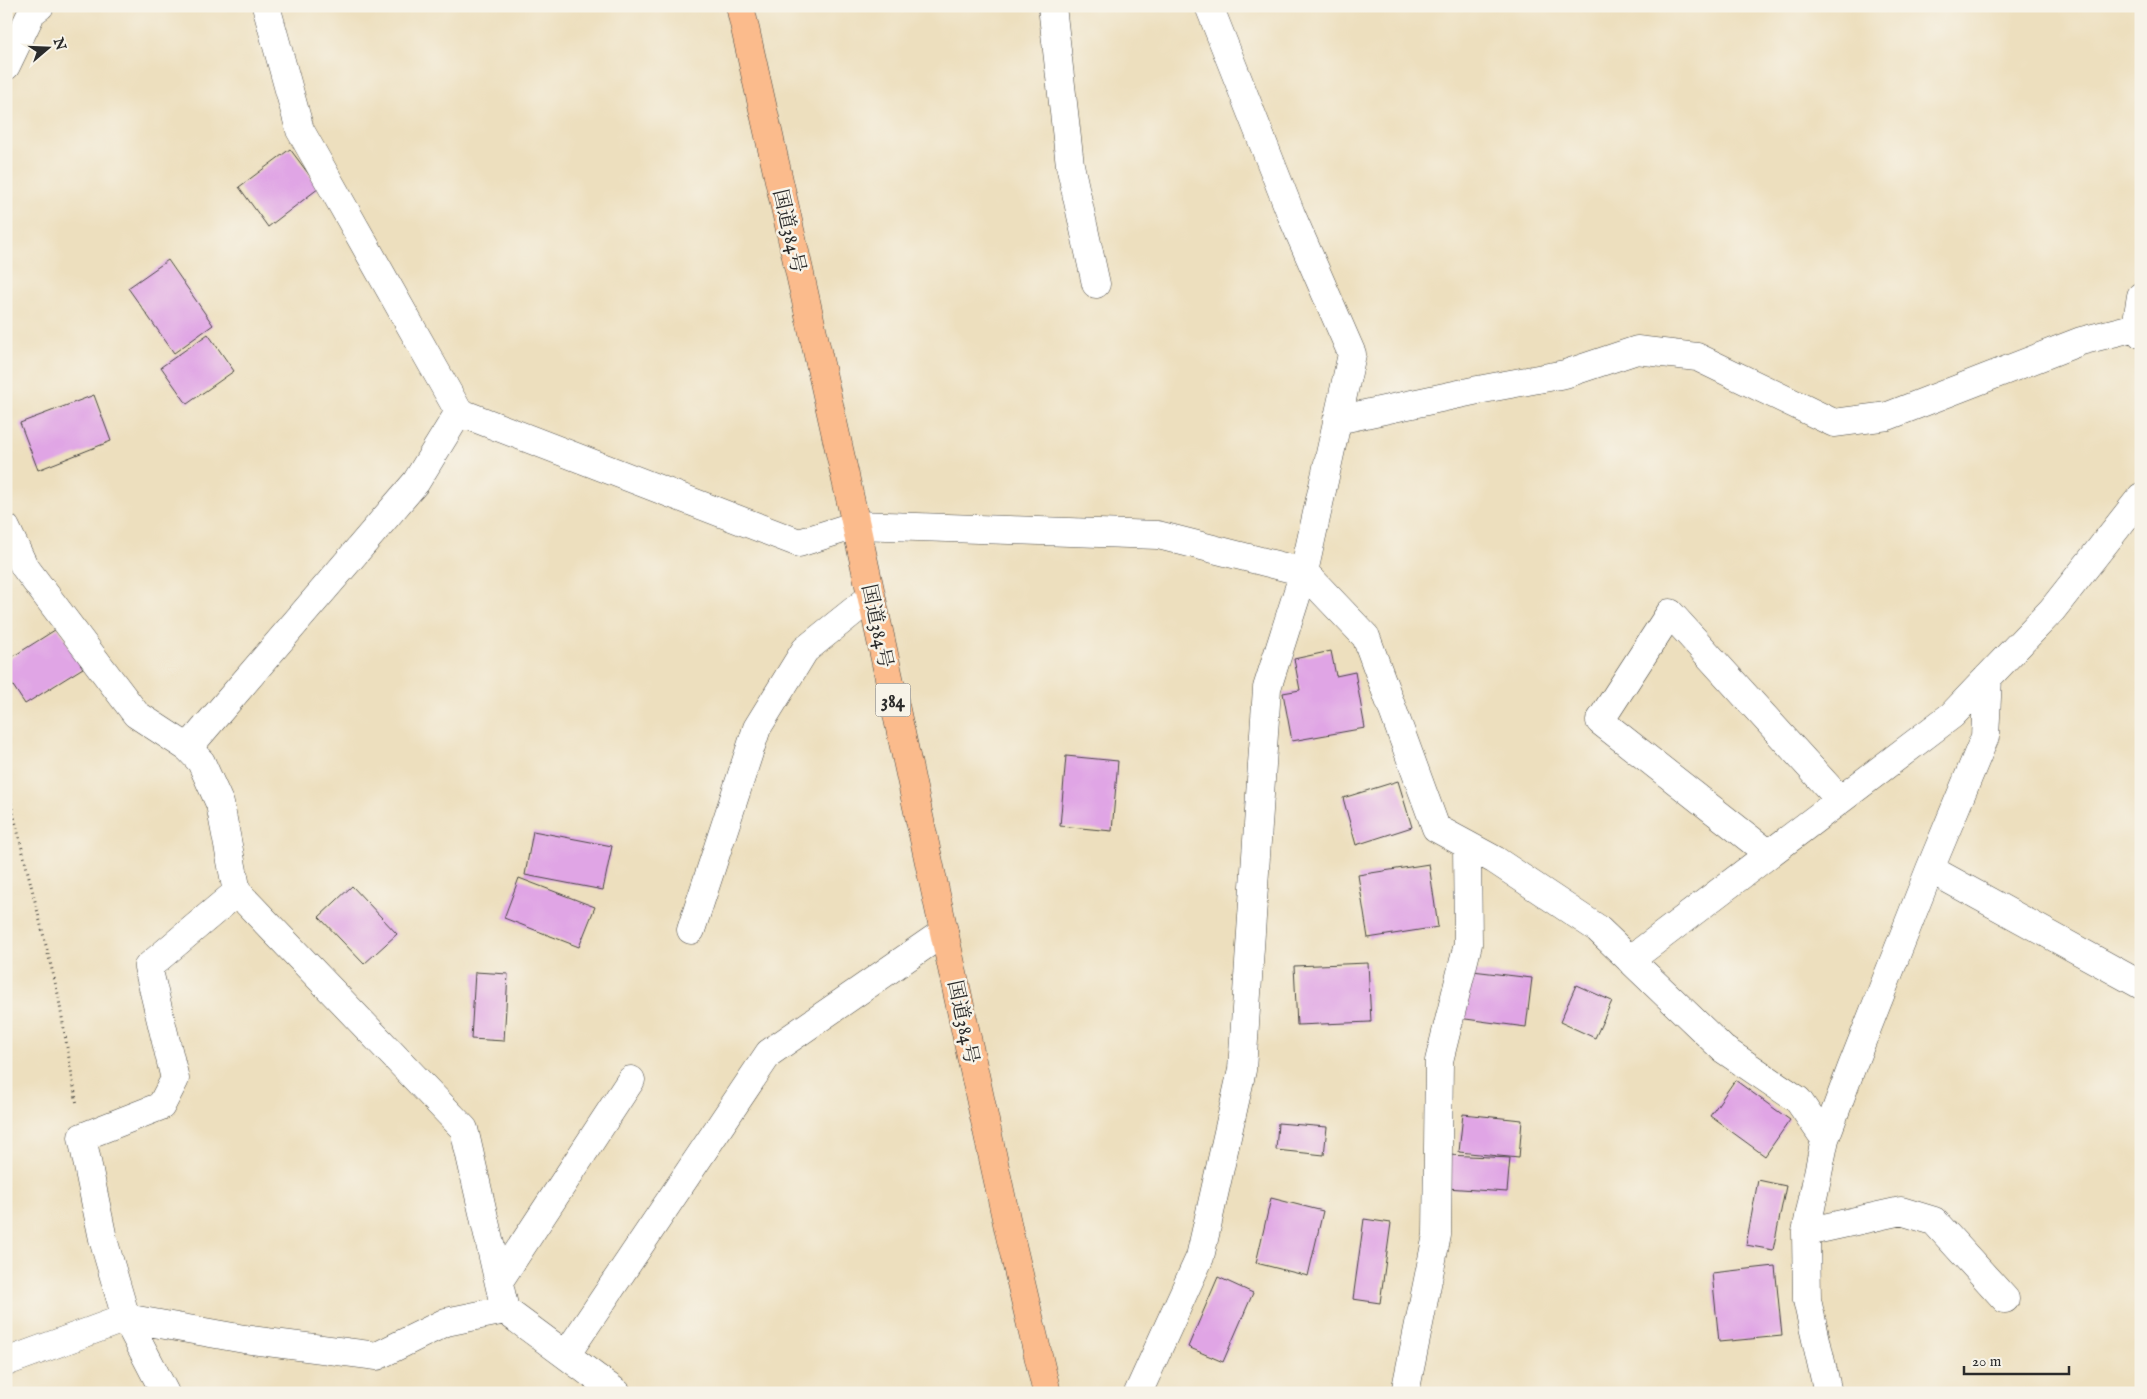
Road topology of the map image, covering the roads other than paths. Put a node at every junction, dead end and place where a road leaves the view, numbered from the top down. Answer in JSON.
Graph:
{"nodes":[{"id":1,"x":266,"y":6,"type":"edge"},
{"id":2,"x":740,"y":6,"type":"edge"},
{"id":3,"x":1052,"y":6,"type":"edge"},
{"id":4,"x":1202,"y":7,"type":"edge"},
{"id":5,"x":34,"y":8,"type":"edge"},
{"id":6,"x":6,"y":66,"type":"edge"},
{"id":7,"x":1096,"y":284,"type":"dead end"},
{"id":8,"x":2141,"y":296,"type":"edge"},
{"id":9,"x":2138,"y":330,"type":"edge"},
{"id":10,"x":459,"y":412,"type":"junction"},
{"id":11,"x":1337,"y":420,"type":"junction"},
{"id":12,"x":2141,"y":497,"type":"edge"},
{"id":13,"x":856,"y":525,"type":"junction"},
{"id":14,"x":6,"y":528,"type":"edge"},
{"id":15,"x":1304,"y":572,"type":"junction"},
{"id":16,"x":871,"y":597,"type":"junction"},
{"id":17,"x":1988,"y":677,"type":"junction"},
{"id":18,"x":188,"y":748,"type":"junction"},
{"id":19,"x":1840,"y":800,"type":"junction"},
{"id":20,"x":1467,"y":844,"type":"junction"},
{"id":21,"x":1769,"y":854,"type":"junction"},
{"id":22,"x":1930,"y":869,"type":"junction"},
{"id":23,"x":237,"y":892,"type":"junction"},
{"id":24,"x":691,"y":930,"type":"dead end"},
{"id":25,"x":944,"y":932,"type":"junction"},
{"id":26,"x":1630,"y":960,"type":"junction"},
{"id":27,"x":2141,"y":985,"type":"edge"},
{"id":28,"x":631,"y":1080,"type":"dead end"},
{"id":29,"x":1825,"y":1139,"type":"junction"},
{"id":30,"x":1806,"y":1232,"type":"junction"},
{"id":31,"x":499,"y":1281,"type":"junction"},
{"id":32,"x":2005,"y":1299,"type":"dead end"},
{"id":33,"x":505,"y":1310,"type":"junction"},
{"id":34,"x":126,"y":1318,"type":"junction"},
{"id":35,"x":566,"y":1355,"type":"junction"},
{"id":36,"x":6,"y":1362,"type":"edge"},
{"id":37,"x":165,"y":1393,"type":"edge"},
{"id":38,"x":617,"y":1393,"type":"edge"},
{"id":39,"x":1047,"y":1393,"type":"edge"},
{"id":40,"x":1138,"y":1393,"type":"edge"},
{"id":41,"x":1405,"y":1393,"type":"edge"},
{"id":42,"x":1828,"y":1393,"type":"edge"}],
"edges":[{"from":1,"to":10,"type":"street"},
{"from":2,"to":13,"type":"highway","name":"国道384号","number":"384"},
{"from":3,"to":7,"type":"street"},
{"from":4,"to":11,"type":"street"},
{"from":5,"to":6,"type":"street"},
{"from":8,"to":9,"type":"street"},
{"from":9,"to":11,"type":"street"},
{"from":10,"to":13,"type":"street"},
{"from":10,"to":18,"type":"street"},
{"from":11,"to":15,"type":"street"},
{"from":12,"to":17,"type":"street"},
{"from":13,"to":15,"type":"street"},
{"from":13,"to":16,"type":"highway","name":"国道384号","number":"384"},
{"from":14,"to":18,"type":"street"},
{"from":15,"to":20,"type":"street"},
{"from":15,"to":40,"type":"street"},
{"from":16,"to":24,"type":"street"},
{"from":16,"to":25,"type":"highway","name":"国道384号","number":"384"},
{"from":17,"to":19,"type":"street"},
{"from":17,"to":22,"type":"street"},
{"from":18,"to":23,"type":"street"},
{"from":19,"to":21,"type":"street"},
{"from":19,"to":21,"type":"street"},
{"from":20,"to":26,"type":"street"},
{"from":20,"to":41,"type":"street"},
{"from":21,"to":26,"type":"street"},
{"from":22,"to":27,"type":"street"},
{"from":22,"to":29,"type":"street"},
{"from":23,"to":31,"type":"street"},
{"from":23,"to":34,"type":"street"},
{"from":25,"to":35,"type":"street"},
{"from":25,"to":39,"type":"highway","name":"国道384号","number":"384"},
{"from":26,"to":29,"type":"street"},
{"from":28,"to":31,"type":"street"},
{"from":29,"to":30,"type":"street"},
{"from":30,"to":32,"type":"street"},
{"from":30,"to":42,"type":"street"},
{"from":31,"to":33,"type":"street"},
{"from":33,"to":34,"type":"street"},
{"from":33,"to":35,"type":"street"},
{"from":34,"to":36,"type":"street"},
{"from":34,"to":37,"type":"street"},
{"from":35,"to":38,"type":"street"}]}
